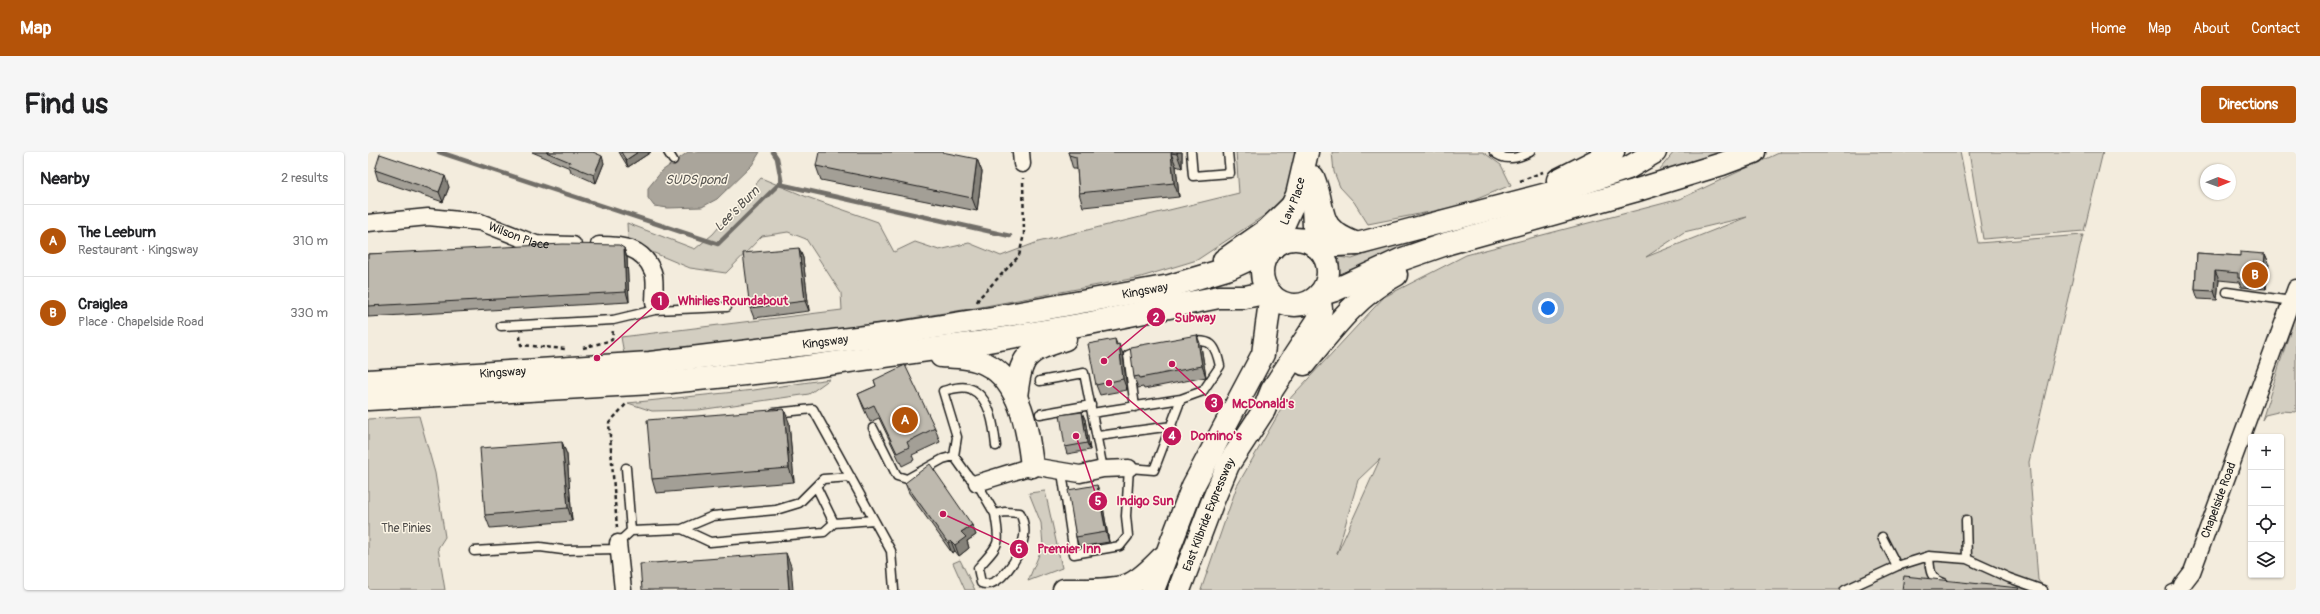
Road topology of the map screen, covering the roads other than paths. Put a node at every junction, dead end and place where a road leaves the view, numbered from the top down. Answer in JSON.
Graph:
{"nodes":[{"id":1,"x":668,"y":152,"type":"edge"},
{"id":2,"x":1191,"y":152,"type":"edge"},
{"id":3,"x":1228,"y":152,"type":"edge"},
{"id":4,"x":1307,"y":152,"type":"edge"},
{"id":5,"x":1312,"y":152,"type":"edge"},
{"id":6,"x":1494,"y":152,"type":"edge"},
{"id":7,"x":1530,"y":152,"type":"edge"},
{"id":8,"x":1613,"y":152,"type":"edge"},
{"id":9,"x":1655,"y":152,"type":"edge"},
{"id":10,"x":1754,"y":152,"type":"edge"},
{"id":11,"x":673,"y":160,"type":"dead end"},
{"id":12,"x":1628,"y":168,"type":"junction"},
{"id":13,"x":1313,"y":177,"type":"junction"},
{"id":14,"x":1523,"y":191,"type":"junction"},
{"id":15,"x":1634,"y":191,"type":"junction"},
{"id":16,"x":1292,"y":206,"type":"junction"},
{"id":17,"x":368,"y":223,"type":"edge"},
{"id":18,"x":1447,"y":231,"type":"junction"},
{"id":19,"x":1357,"y":244,"type":"junction"},
{"id":20,"x":1316,"y":246,"type":"junction"},
{"id":21,"x":1273,"y":248,"type":"junction"},
{"id":22,"x":1425,"y":252,"type":"junction"},
{"id":23,"x":1206,"y":275,"type":"junction"},
{"id":24,"x":2228,"y":292,"type":"dead end"},
{"id":25,"x":1270,"y":293,"type":"junction"},
{"id":26,"x":2294,"y":294,"type":"edge"},
{"id":27,"x":1319,"y":295,"type":"junction"},
{"id":28,"x":654,"y":306,"type":"junction"},
{"id":29,"x":727,"y":307,"type":"dead end"},
{"id":30,"x":1160,"y":310,"type":"junction"},
{"id":31,"x":501,"y":326,"type":"dead end"},
{"id":32,"x":1184,"y":343,"type":"edge"},
{"id":33,"x":1148,"y":349,"type":"edge"},
{"id":34,"x":898,"y":355,"type":"junction"},
{"id":35,"x":1040,"y":381,"type":"dead end"},
{"id":36,"x":377,"y":390,"type":"edge"},
{"id":37,"x":1016,"y":397,"type":"junction"},
{"id":38,"x":1181,"y":399,"type":"junction"},
{"id":39,"x":1135,"y":407,"type":"junction"},
{"id":40,"x":1092,"y":409,"type":"junction"},
{"id":41,"x":1264,"y":410,"type":"junction"},
{"id":42,"x":767,"y":413,"type":"edge"},
{"id":43,"x":1040,"y":414,"type":"dead end"},
{"id":44,"x":1172,"y":426,"type":"junction"},
{"id":45,"x":873,"y":428,"type":"dead end"},
{"id":46,"x":1098,"y":436,"type":"junction"},
{"id":47,"x":996,"y":446,"type":"dead end"},
{"id":48,"x":954,"y":456,"type":"junction"},
{"id":49,"x":1032,"y":466,"type":"junction"},
{"id":50,"x":626,"y":468,"type":"dead end"},
{"id":51,"x":1129,"y":468,"type":"junction"},
{"id":52,"x":1104,"y":469,"type":"junction"},
{"id":53,"x":1062,"y":472,"type":"junction"},
{"id":54,"x":851,"y":478,"type":"junction"},
{"id":55,"x":977,"y":483,"type":"junction"},
{"id":56,"x":816,"y":486,"type":"junction"},
{"id":57,"x":995,"y":514,"type":"junction"},
{"id":58,"x":874,"y":520,"type":"junction"},
{"id":59,"x":1966,"y":520,"type":"dead end"},
{"id":60,"x":834,"y":523,"type":"junction"},
{"id":61,"x":682,"y":529,"type":"junction"},
{"id":62,"x":631,"y":531,"type":"junction"},
{"id":63,"x":1882,"y":537,"type":"dead end"},
{"id":64,"x":619,"y":546,"type":"junction"},
{"id":65,"x":474,"y":551,"type":"dead end"},
{"id":66,"x":1166,"y":554,"type":"junction"},
{"id":67,"x":1929,"y":556,"type":"junction"},
{"id":68,"x":1967,"y":559,"type":"junction"},
{"id":69,"x":1897,"y":566,"type":"junction"},
{"id":70,"x":1951,"y":584,"type":"edge"},
{"id":71,"x":2178,"y":588,"type":"edge"},
{"id":72,"x":623,"y":590,"type":"edge"},
{"id":73,"x":894,"y":590,"type":"edge"},
{"id":74,"x":1064,"y":590,"type":"edge"},
{"id":75,"x":1084,"y":590,"type":"edge"},
{"id":76,"x":1088,"y":590,"type":"edge"},
{"id":77,"x":1153,"y":590,"type":"edge"},
{"id":78,"x":1179,"y":590,"type":"edge"},
{"id":79,"x":1845,"y":590,"type":"edge"},
{"id":80,"x":2043,"y":590,"type":"edge"}],
"edges":[{"from":1,"to":11,"type":"lane"},
{"from":2,"to":3,"type":"lane"},
{"from":4,"to":16,"type":"main road","name":"Law Place"},
{"from":5,"to":13,"type":"main road","name":"Law Place"},
{"from":6,"to":7,"type":"lane"},
{"from":8,"to":14,"type":"main road"},
{"from":9,"to":12,"type":"main road"},
{"from":10,"to":15,"type":"main road"},
{"from":12,"to":14,"type":"main road"},
{"from":12,"to":15,"type":"main road"},
{"from":13,"to":19,"type":"main road"},
{"from":13,"to":20,"type":"main road","name":"Law Place"},
{"from":14,"to":18,"type":"main road"},
{"from":15,"to":18,"type":"main road"},
{"from":16,"to":21,"type":"main road","name":"Law Place"},
{"from":16,"to":23,"type":"main road"},
{"from":17,"to":28,"type":"street","name":"Wilson Place"},
{"from":18,"to":19,"type":"main road"},
{"from":18,"to":22,"type":"main road"},
{"from":19,"to":20,"type":"main road"},
{"from":20,"to":21,"type":"main road"},
{"from":20,"to":27,"type":"main road"},
{"from":21,"to":23,"type":"main road","name":"Kingsway"},
{"from":21,"to":25,"type":"main road"},
{"from":22,"to":27,"type":"main road"},
{"from":22,"to":41,"type":"main road"},
{"from":23,"to":36,"type":"main road","name":"Kingsway"},
{"from":24,"to":26,"type":"lane"},
{"from":25,"to":27,"type":"main road"},
{"from":25,"to":30,"type":"main road","name":"Kingsway"},
{"from":25,"to":66,"type":"main road","name":"East Kilbride Expressway"},
{"from":26,"to":71,"type":"street","name":"Chapelside Road"},
{"from":27,"to":41,"type":"main road","name":"East Kilbride Expressway"},
{"from":28,"to":29,"type":"lane"},
{"from":28,"to":31,"type":"lane"},
{"from":30,"to":34,"type":"main road","name":"Kingsway"},
{"from":30,"to":37,"type":"main road"},
{"from":32,"to":38,"type":"lane"},
{"from":33,"to":39,"type":"lane"},
{"from":34,"to":36,"type":"main road","name":"Kingsway"},
{"from":34,"to":37,"type":"main road"},
{"from":35,"to":40,"type":"lane"},
{"from":37,"to":49,"type":"main road"},
{"from":38,"to":39,"type":"lane"},
{"from":38,"to":44,"type":"lane"},
{"from":39,"to":40,"type":"lane"},
{"from":40,"to":43,"type":"lane"},
{"from":40,"to":46,"type":"lane"},
{"from":41,"to":78,"type":"main road","name":"East Kilbride Expressway"},
{"from":42,"to":54,"type":"lane"},
{"from":44,"to":46,"type":"lane"},
{"from":44,"to":51,"type":"lane"},
{"from":45,"to":48,"type":"lane"},
{"from":46,"to":52,"type":"lane"},
{"from":47,"to":48,"type":"lane"},
{"from":48,"to":55,"type":"lane"},
{"from":49,"to":53,"type":"street"},
{"from":49,"to":55,"type":"street"},
{"from":50,"to":62,"type":"lane"},
{"from":51,"to":52,"type":"street"},
{"from":51,"to":53,"type":"lane"},
{"from":52,"to":53,"type":"street"},
{"from":54,"to":56,"type":"lane"},
{"from":54,"to":58,"type":"lane"},
{"from":55,"to":57,"type":"lane"},
{"from":56,"to":60,"type":"lane"},
{"from":56,"to":61,"type":"lane"},
{"from":57,"to":57,"type":"lane"},
{"from":58,"to":60,"type":"lane"},
{"from":58,"to":73,"type":"lane"},
{"from":59,"to":68,"type":"lane"},
{"from":60,"to":61,"type":"lane"},
{"from":61,"to":62,"type":"lane"},
{"from":62,"to":64,"type":"lane"},
{"from":63,"to":69,"type":"lane"},
{"from":64,"to":65,"type":"lane"},
{"from":64,"to":72,"type":"street"},
{"from":66,"to":76,"type":"main road"},
{"from":66,"to":77,"type":"main road","name":"East Kilbride Expressway"},
{"from":67,"to":68,"type":"lane"},
{"from":67,"to":69,"type":"lane"},
{"from":67,"to":70,"type":"lane"},
{"from":68,"to":80,"type":"lane"},
{"from":69,"to":79,"type":"lane"},
{"from":74,"to":75,"type":"main road"}]}
